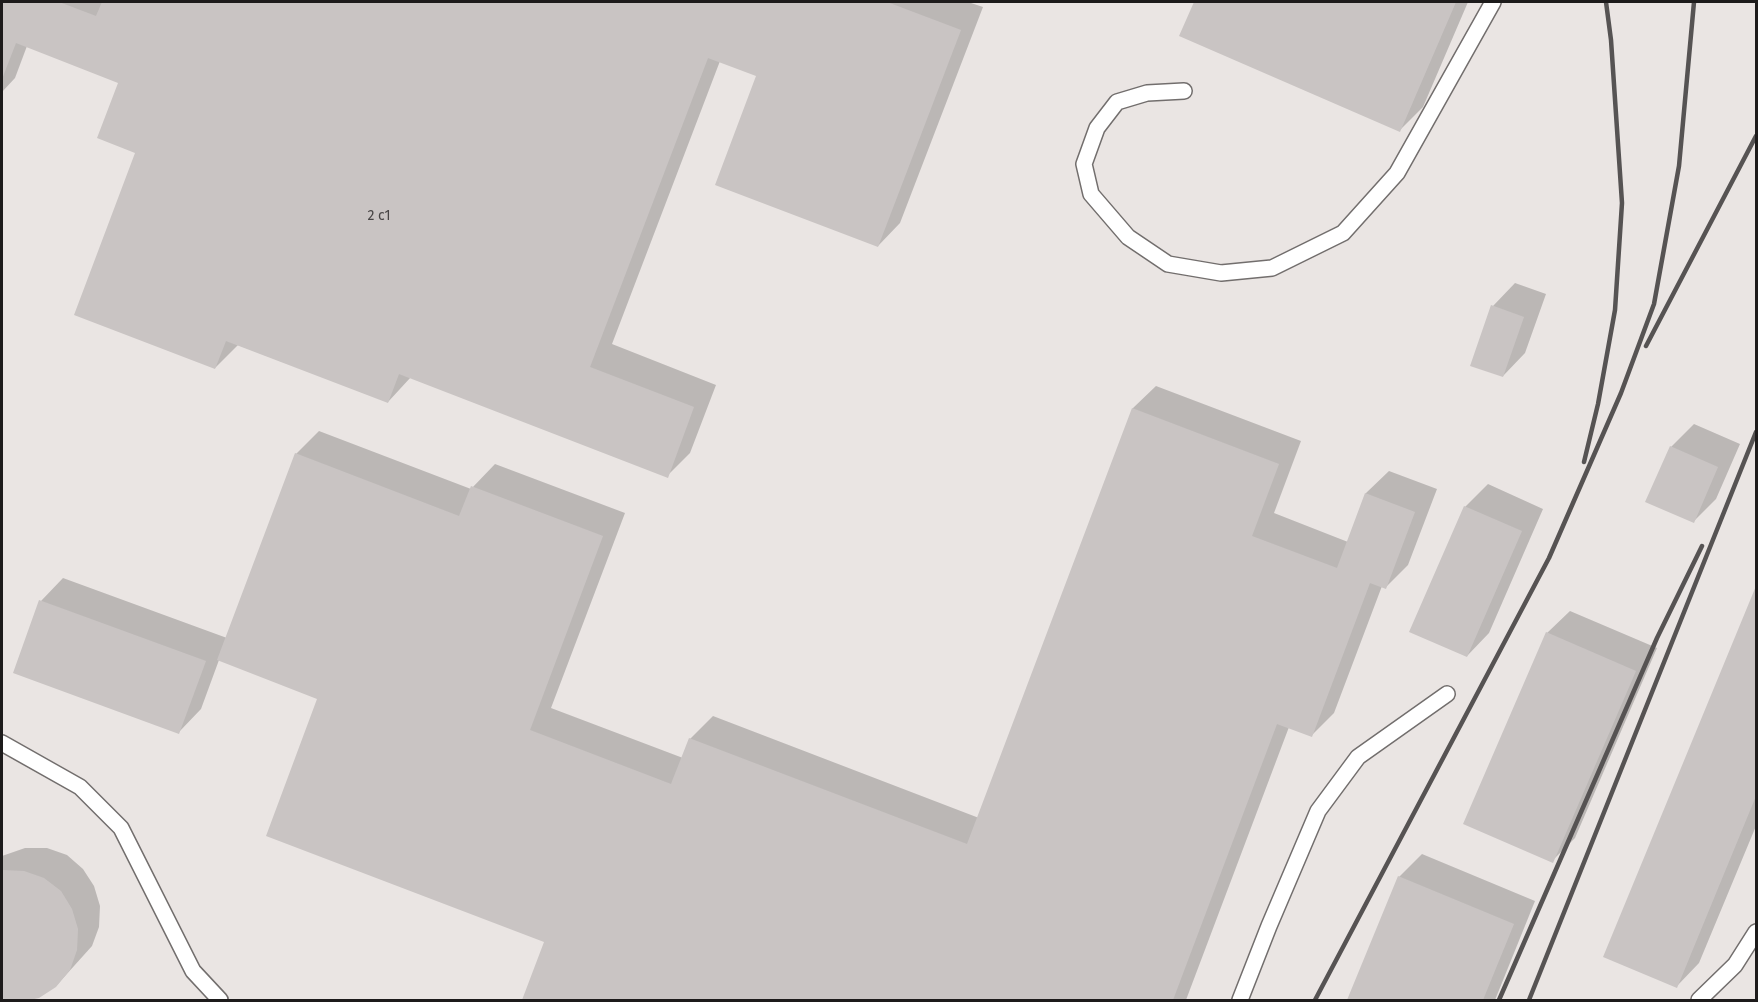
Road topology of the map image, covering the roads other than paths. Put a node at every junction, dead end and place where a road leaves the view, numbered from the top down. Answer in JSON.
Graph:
{"nodes":[{"id":1,"x":1493,"y":2,"type":"edge"},
{"id":2,"x":1184,"y":91,"type":"dead end"},
{"id":3,"x":1447,"y":694,"type":"dead end"},
{"id":4,"x":2,"y":743,"type":"edge"},
{"id":5,"x":1756,"y":932,"type":"edge"},
{"id":6,"x":220,"y":1000,"type":"edge"},
{"id":7,"x":1240,"y":1000,"type":"edge"},
{"id":8,"x":1699,"y":1000,"type":"edge"}],
"edges":[{"from":1,"to":2,"type":"lane"},
{"from":3,"to":7,"type":"lane"},
{"from":4,"to":6,"type":"lane"},
{"from":5,"to":8,"type":"lane"}]}
